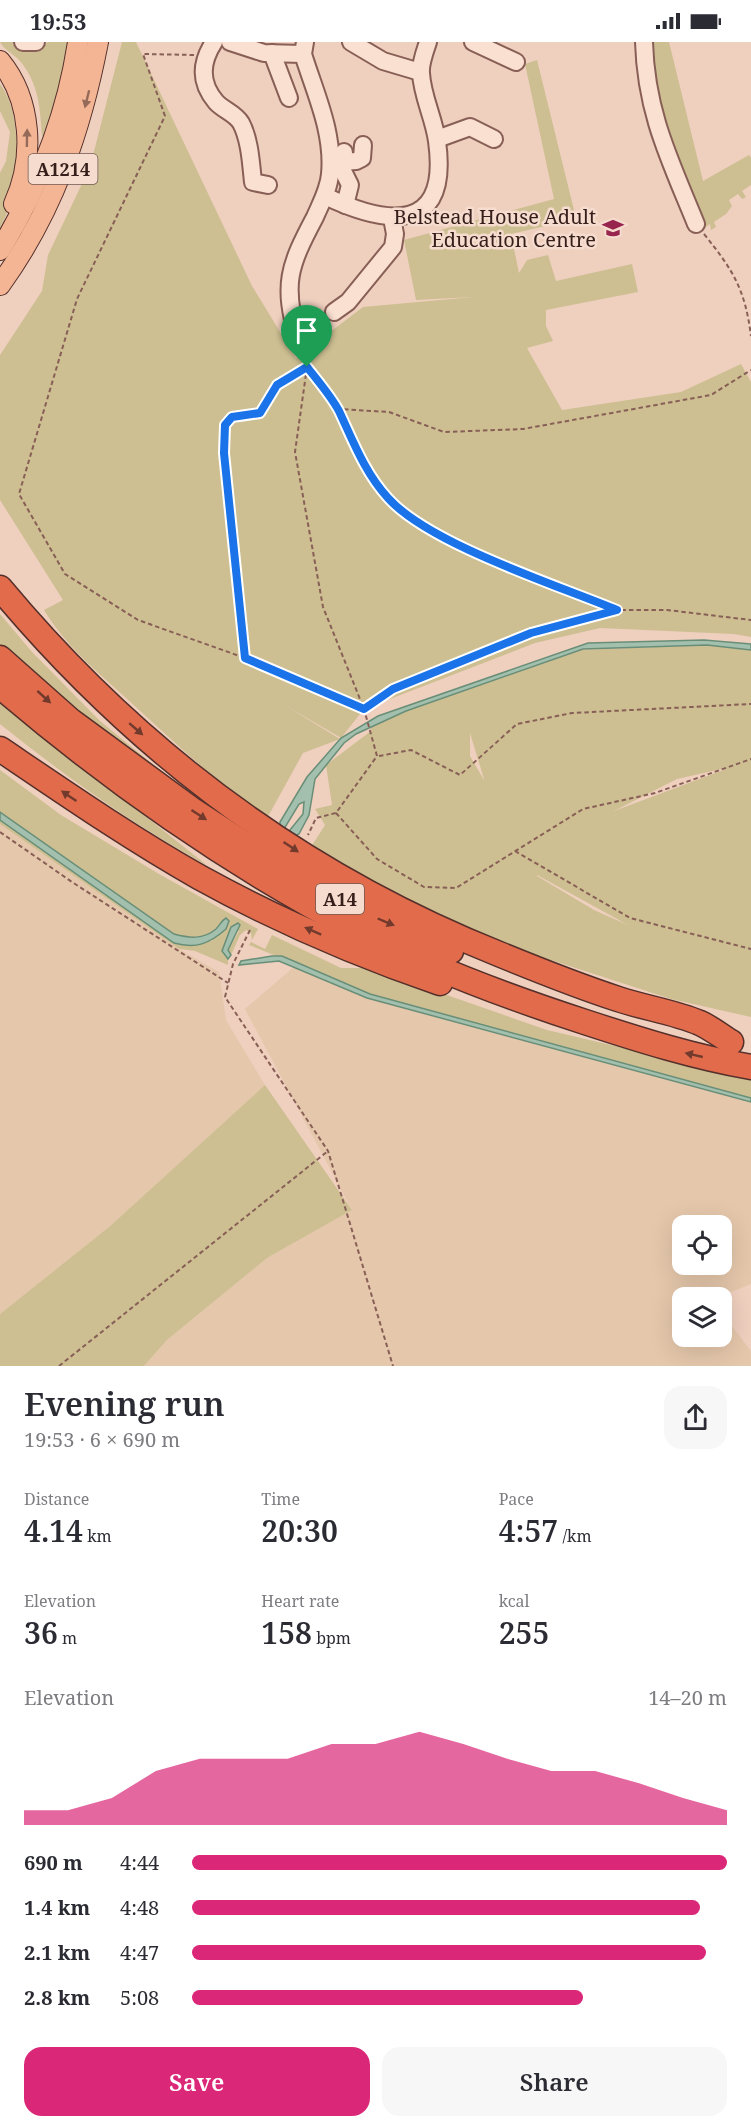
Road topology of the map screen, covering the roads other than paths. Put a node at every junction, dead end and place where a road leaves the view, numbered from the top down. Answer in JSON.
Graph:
{"nodes":[{"id":1,"x":23,"y":42,"type":"edge"},
{"id":2,"x":36,"y":42,"type":"edge"},
{"id":3,"x":78,"y":42,"type":"edge"},
{"id":4,"x":98,"y":42,"type":"edge"},
{"id":5,"x":230,"y":42,"type":"edge"},
{"id":6,"x":351,"y":42,"type":"edge"},
{"id":7,"x":428,"y":42,"type":"edge"},
{"id":8,"x":473,"y":42,"type":"edge"},
{"id":9,"x":644,"y":42,"type":"edge"},
{"id":10,"x":210,"y":48,"type":"edge"},
{"id":11,"x":304,"y":48,"type":"edge"},
{"id":12,"x":272,"y":53,"type":"junction"},
{"id":13,"x":0,"y":61,"type":"edge"},
{"id":14,"x":516,"y":62,"type":"dead end"},
{"id":15,"x":420,"y":72,"type":"junction"},
{"id":16,"x":290,"y":98,"type":"dead end"},
{"id":17,"x":437,"y":139,"type":"junction"},
{"id":18,"x":494,"y":139,"type":"dead end"},
{"id":19,"x":363,"y":144,"type":"dead end"},
{"id":20,"x":268,"y":185,"type":"dead end"},
{"id":21,"x":325,"y":196,"type":"junction"},
{"id":22,"x":345,"y":205,"type":"junction"},
{"id":23,"x":392,"y":218,"type":"junction"},
{"id":24,"x":696,"y":224,"type":"road end"},
{"id":25,"x":0,"y":234,"type":"edge"},
{"id":26,"x":0,"y":250,"type":"edge"},
{"id":27,"x":0,"y":285,"type":"edge"},
{"id":28,"x":334,"y":312,"type":"dead end"},
{"id":29,"x":298,"y":339,"type":"road end"},
{"id":30,"x":0,"y":588,"type":"edge"},
{"id":31,"x":0,"y":658,"type":"edge"},
{"id":32,"x":0,"y":686,"type":"edge"},
{"id":33,"x":0,"y":749,"type":"edge"},
{"id":34,"x":526,"y":1003,"type":"junction"},
{"id":35,"x":741,"y":1044,"type":"edge"},
{"id":36,"x":751,"y":1067,"type":"edge"}],
"edges":[{"from":1,"to":2,"type":"street"},
{"from":3,"to":26,"type":"main road","number":"A1214"},
{"from":4,"to":27,"type":"main road","number":"A1214","one_way":true},
{"from":5,"to":12,"type":"street"},
{"from":6,"to":15,"type":"street"},
{"from":7,"to":15,"type":"street"},
{"from":8,"to":14,"type":"street"},
{"from":9,"to":24,"type":"street"},
{"from":10,"to":20,"type":"street"},
{"from":11,"to":12,"type":"street"},
{"from":11,"to":21,"type":"street"},
{"from":12,"to":16,"type":"street"},
{"from":25,"to":13,"type":"main road","one_way":true},
{"from":15,"to":17,"type":"street"},
{"from":17,"to":18,"type":"street"},
{"from":17,"to":23,"type":"street"},
{"from":19,"to":22,"type":"street"},
{"from":21,"to":22,"type":"street"},
{"from":21,"to":29,"type":"street"},
{"from":22,"to":23,"type":"street"},
{"from":23,"to":28,"type":"street"},
{"from":30,"to":35,"type":"highway","number":"A14","one_way":true},
{"from":31,"to":35,"type":"highway","number":"A14","one_way":true},
{"from":32,"to":34,"type":"highway","number":"A14"},
{"from":34,"to":33,"type":"highway","number":"A14","one_way":true},
{"from":36,"to":34,"type":"highway","number":"A14","one_way":true}]}
